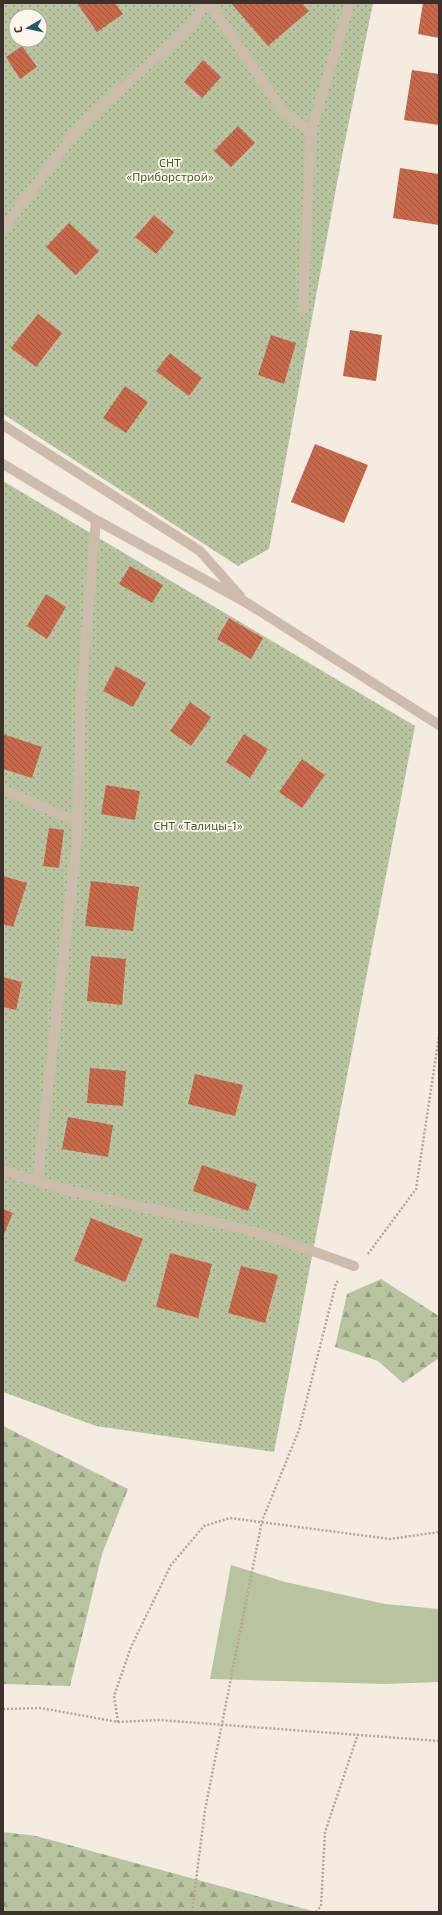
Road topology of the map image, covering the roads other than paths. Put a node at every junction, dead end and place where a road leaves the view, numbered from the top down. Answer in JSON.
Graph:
{"nodes":[{"id":1,"x":205,"y":3,"type":"edge"},
{"id":2,"x":209,"y":3,"type":"edge"},
{"id":3,"x":350,"y":3,"type":"edge"},
{"id":4,"x":311,"y":131,"type":"junction"},
{"id":5,"x":3,"y":229,"type":"edge"},
{"id":6,"x":303,"y":309,"type":"dead end"},
{"id":7,"x":3,"y":425,"type":"edge"},
{"id":8,"x":3,"y":464,"type":"edge"},
{"id":9,"x":96,"y":520,"type":"junction"},
{"id":10,"x":247,"y":603,"type":"junction"},
{"id":11,"x":439,"y":725,"type":"edge"},
{"id":12,"x":3,"y":790,"type":"edge"},
{"id":13,"x":78,"y":822,"type":"junction"},
{"id":14,"x":3,"y":1170,"type":"edge"},
{"id":15,"x":37,"y":1182,"type":"junction"},
{"id":16,"x":354,"y":1266,"type":"dead end"}],
"edges":[{"from":1,"to":5,"type":"lane"},
{"from":2,"to":4,"type":"lane"},
{"from":3,"to":4,"type":"lane"},
{"from":4,"to":6,"type":"lane"},
{"from":7,"to":10,"type":"lane"},
{"from":8,"to":9,"type":"lane"},
{"from":9,"to":10,"type":"lane"},
{"from":9,"to":13,"type":"lane"},
{"from":10,"to":11,"type":"lane"},
{"from":12,"to":13,"type":"lane"},
{"from":13,"to":15,"type":"lane"},
{"from":14,"to":15,"type":"lane"},
{"from":15,"to":16,"type":"lane"}]}
